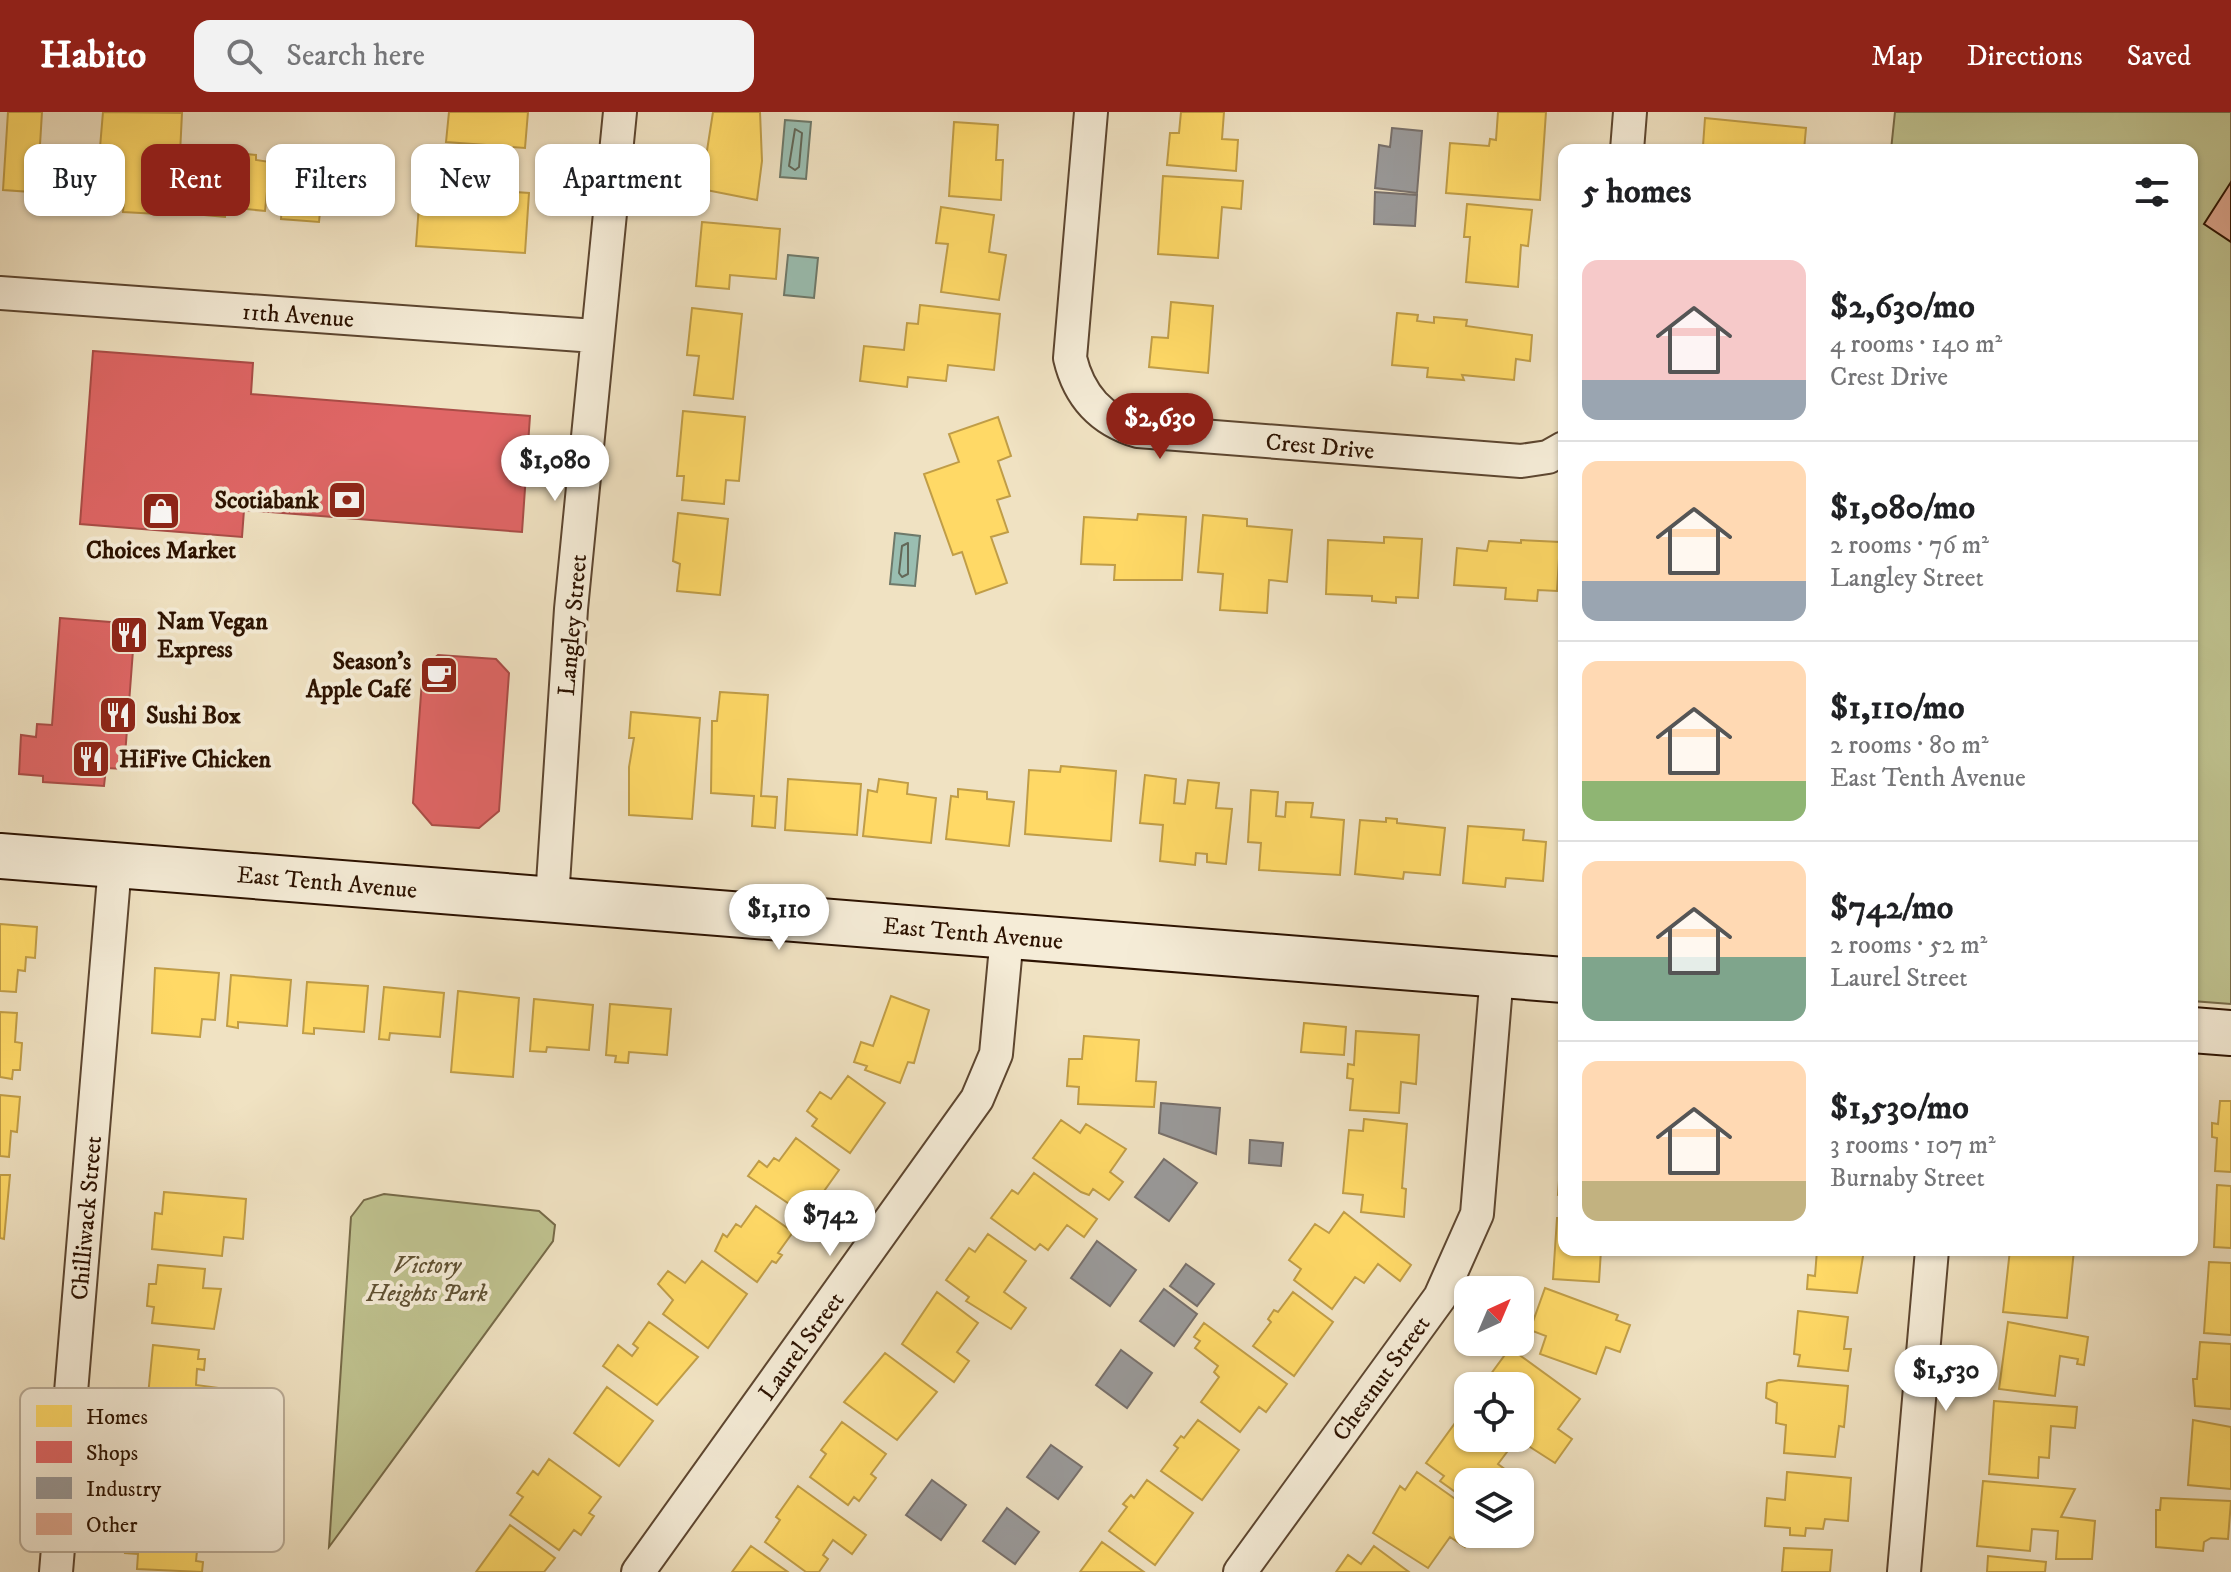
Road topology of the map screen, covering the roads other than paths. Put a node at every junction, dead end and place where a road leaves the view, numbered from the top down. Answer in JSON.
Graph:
{"nodes":[{"id":1,"x":620,"y":112,"type":"edge"},
{"id":2,"x":1091,"y":112,"type":"edge"},
{"id":3,"x":1630,"y":112,"type":"edge"},
{"id":4,"x":1627,"y":144,"type":"edge"},
{"id":5,"x":0,"y":293,"type":"edge"},
{"id":6,"x":595,"y":336,"type":"junction"},
{"id":7,"x":1558,"y":450,"type":"edge"},
{"id":8,"x":0,"y":856,"type":"edge"},
{"id":9,"x":115,"y":865,"type":"junction"},
{"id":10,"x":552,"y":899,"type":"junction"},
{"id":11,"x":1007,"y":936,"type":"junction"},
{"id":12,"x":1497,"y":974,"type":"junction"},
{"id":13,"x":1558,"y":979,"type":"edge"},
{"id":14,"x":2198,"y":1030,"type":"edge"},
{"id":15,"x":2231,"y":1033,"type":"edge"},
{"id":16,"x":1931,"y":1256,"type":"edge"},
{"id":17,"x":71,"y":1388,"type":"edge"},
{"id":18,"x":58,"y":1552,"type":"edge"},
{"id":19,"x":56,"y":1572,"type":"edge"},
{"id":20,"x":638,"y":1572,"type":"edge"},
{"id":21,"x":1240,"y":1572,"type":"edge"},
{"id":22,"x":1904,"y":1572,"type":"edge"}],
"edges":[{"from":1,"to":6,"type":"street","name":"Langley Street"},
{"from":2,"to":7,"type":"street","name":"Crest Drive"},
{"from":3,"to":4,"type":"street"},
{"from":5,"to":6,"type":"street","name":"11th Avenue"},
{"from":6,"to":10,"type":"street","name":"Langley Street"},
{"from":8,"to":9,"type":"main road","name":"East Tenth Avenue"},
{"from":9,"to":10,"type":"main road","name":"East Tenth Avenue"},
{"from":9,"to":17,"type":"street","name":"Chilliwack Street"},
{"from":10,"to":11,"type":"main road","name":"East Tenth Avenue"},
{"from":11,"to":12,"type":"main road","name":"East Tenth Avenue"},
{"from":11,"to":20,"type":"street","name":"Laurel Street"},
{"from":12,"to":13,"type":"main road","name":"East Tenth Avenue"},
{"from":12,"to":21,"type":"street","name":"Chestnut Street"},
{"from":14,"to":15,"type":"main road"},
{"from":16,"to":22,"type":"street"},
{"from":18,"to":19,"type":"street","name":"Chilliwack Street"}]}
